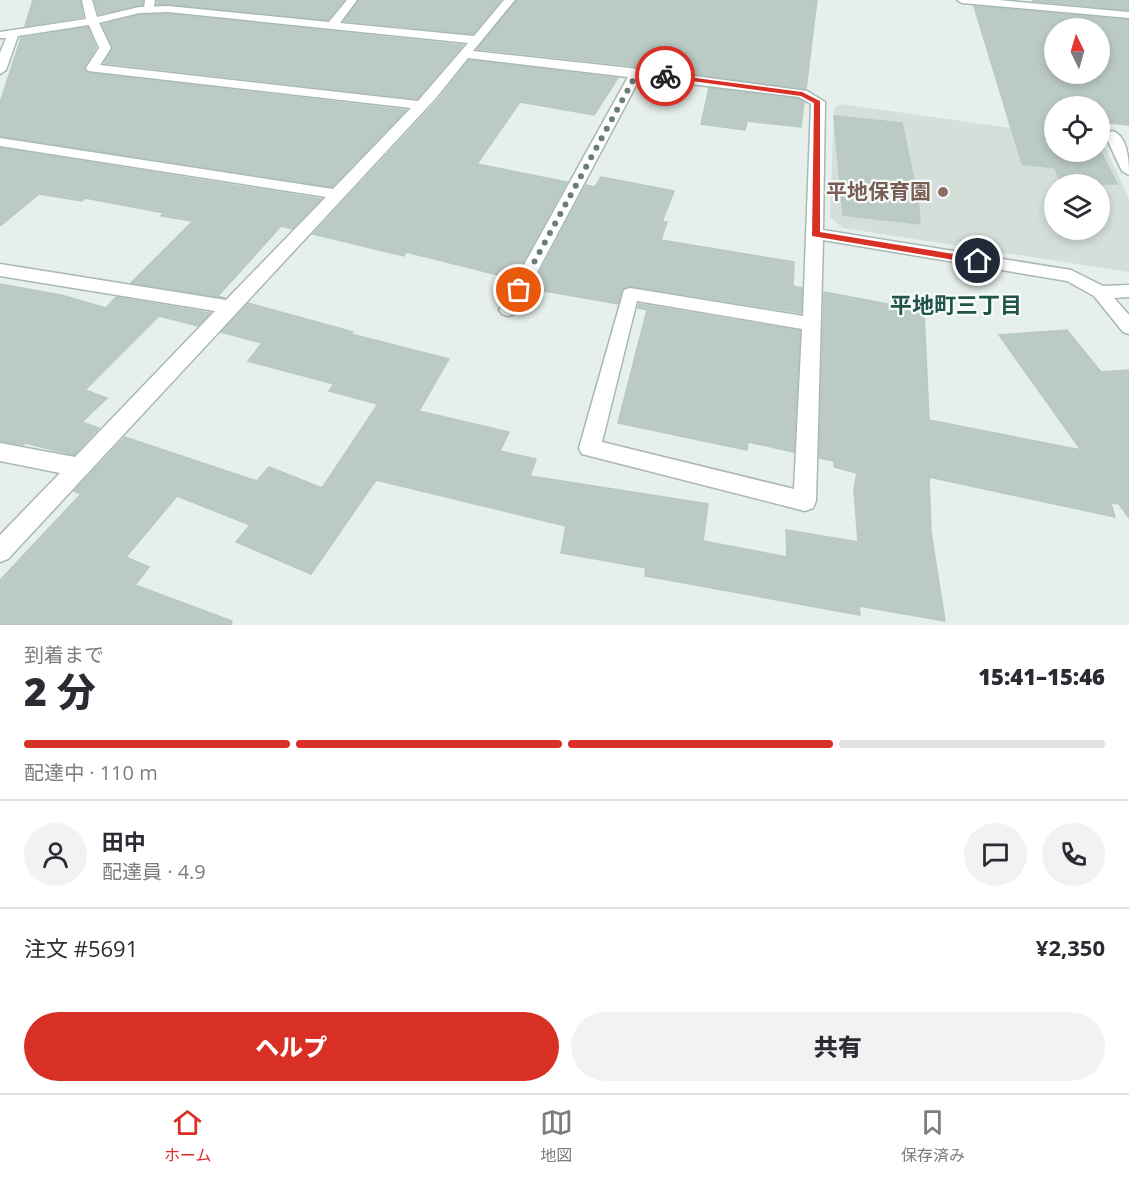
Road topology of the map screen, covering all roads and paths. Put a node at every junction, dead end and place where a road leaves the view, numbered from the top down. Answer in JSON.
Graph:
{"nodes":[{"id":1,"x":87,"y":0,"type":"edge"},
{"id":2,"x":352,"y":0,"type":"edge"},
{"id":3,"x":510,"y":0,"type":"edge"},
{"id":4,"x":962,"y":0,"type":"edge"},
{"id":5,"x":1087,"y":0,"type":"edge"},
{"id":6,"x":149,"y":5,"type":"edge"},
{"id":7,"x":1101,"y":13,"type":"junction"},
{"id":8,"x":1129,"y":15,"type":"edge"},
{"id":9,"x":92,"y":21,"type":"junction"},
{"id":10,"x":332,"y":26,"type":"junction"},
{"id":11,"x":13,"y":33,"type":"junction"},
{"id":12,"x":0,"y":35,"type":"edge"},
{"id":13,"x":477,"y":40,"type":"junction"},
{"id":14,"x":465,"y":54,"type":"junction"},
{"id":15,"x":0,"y":70,"type":"edge"},
{"id":16,"x":636,"y":75,"type":"junction"},
{"id":17,"x":421,"y":105,"type":"junction"},
{"id":18,"x":1112,"y":135,"type":"dead end"},
{"id":19,"x":0,"y":142,"type":"edge"},
{"id":20,"x":1129,"y":171,"type":"edge"},
{"id":21,"x":336,"y":194,"type":"junction"},
{"id":22,"x":815,"y":234,"type":"junction"},
{"id":23,"x":0,"y":270,"type":"edge"},
{"id":24,"x":1129,"y":291,"type":"edge"},
{"id":25,"x":1100,"y":292,"type":"junction"},
{"id":26,"x":228,"y":307,"type":"junction"},
{"id":27,"x":508,"y":310,"type":"dead end"},
{"id":28,"x":812,"y":324,"type":"junction"},
{"id":29,"x":1129,"y":327,"type":"edge"},
{"id":30,"x":0,"y":452,"type":"edge"},
{"id":31,"x":78,"y":467,"type":"junction"},
{"id":32,"x":0,"y":550,"type":"edge"}],
"edges":[{"from":1,"to":9,"type":"street"},
{"from":2,"to":10,"type":"street"},
{"from":3,"to":13,"type":"street"},
{"from":4,"to":7,"type":"street"},
{"from":5,"to":7,"type":"street"},
{"from":6,"to":9,"type":"street"},
{"from":6,"to":10,"type":"street"},
{"from":7,"to":8,"type":"street"},
{"from":9,"to":11,"type":"street"},
{"from":9,"to":17,"type":"street"},
{"from":10,"to":13,"type":"street"},
{"from":11,"to":12,"type":"street"},
{"from":11,"to":15,"type":"street"},
{"from":13,"to":14,"type":"street"},
{"from":14,"to":16,"type":"street"},
{"from":14,"to":17,"type":"street"},
{"from":16,"to":22,"type":"street"},
{"from":16,"to":27,"type":"street"},
{"from":17,"to":21,"type":"street"},
{"from":18,"to":20,"type":"street"},
{"from":19,"to":21,"type":"street"},
{"from":21,"to":26,"type":"street"},
{"from":22,"to":25,"type":"street"},
{"from":22,"to":28,"type":"street"},
{"from":23,"to":26,"type":"street"},
{"from":24,"to":25,"type":"street"},
{"from":25,"to":29,"type":"street"},
{"from":26,"to":31,"type":"street"},
{"from":28,"to":28,"type":"street"},
{"from":30,"to":31,"type":"street"},
{"from":31,"to":32,"type":"street"}]}
